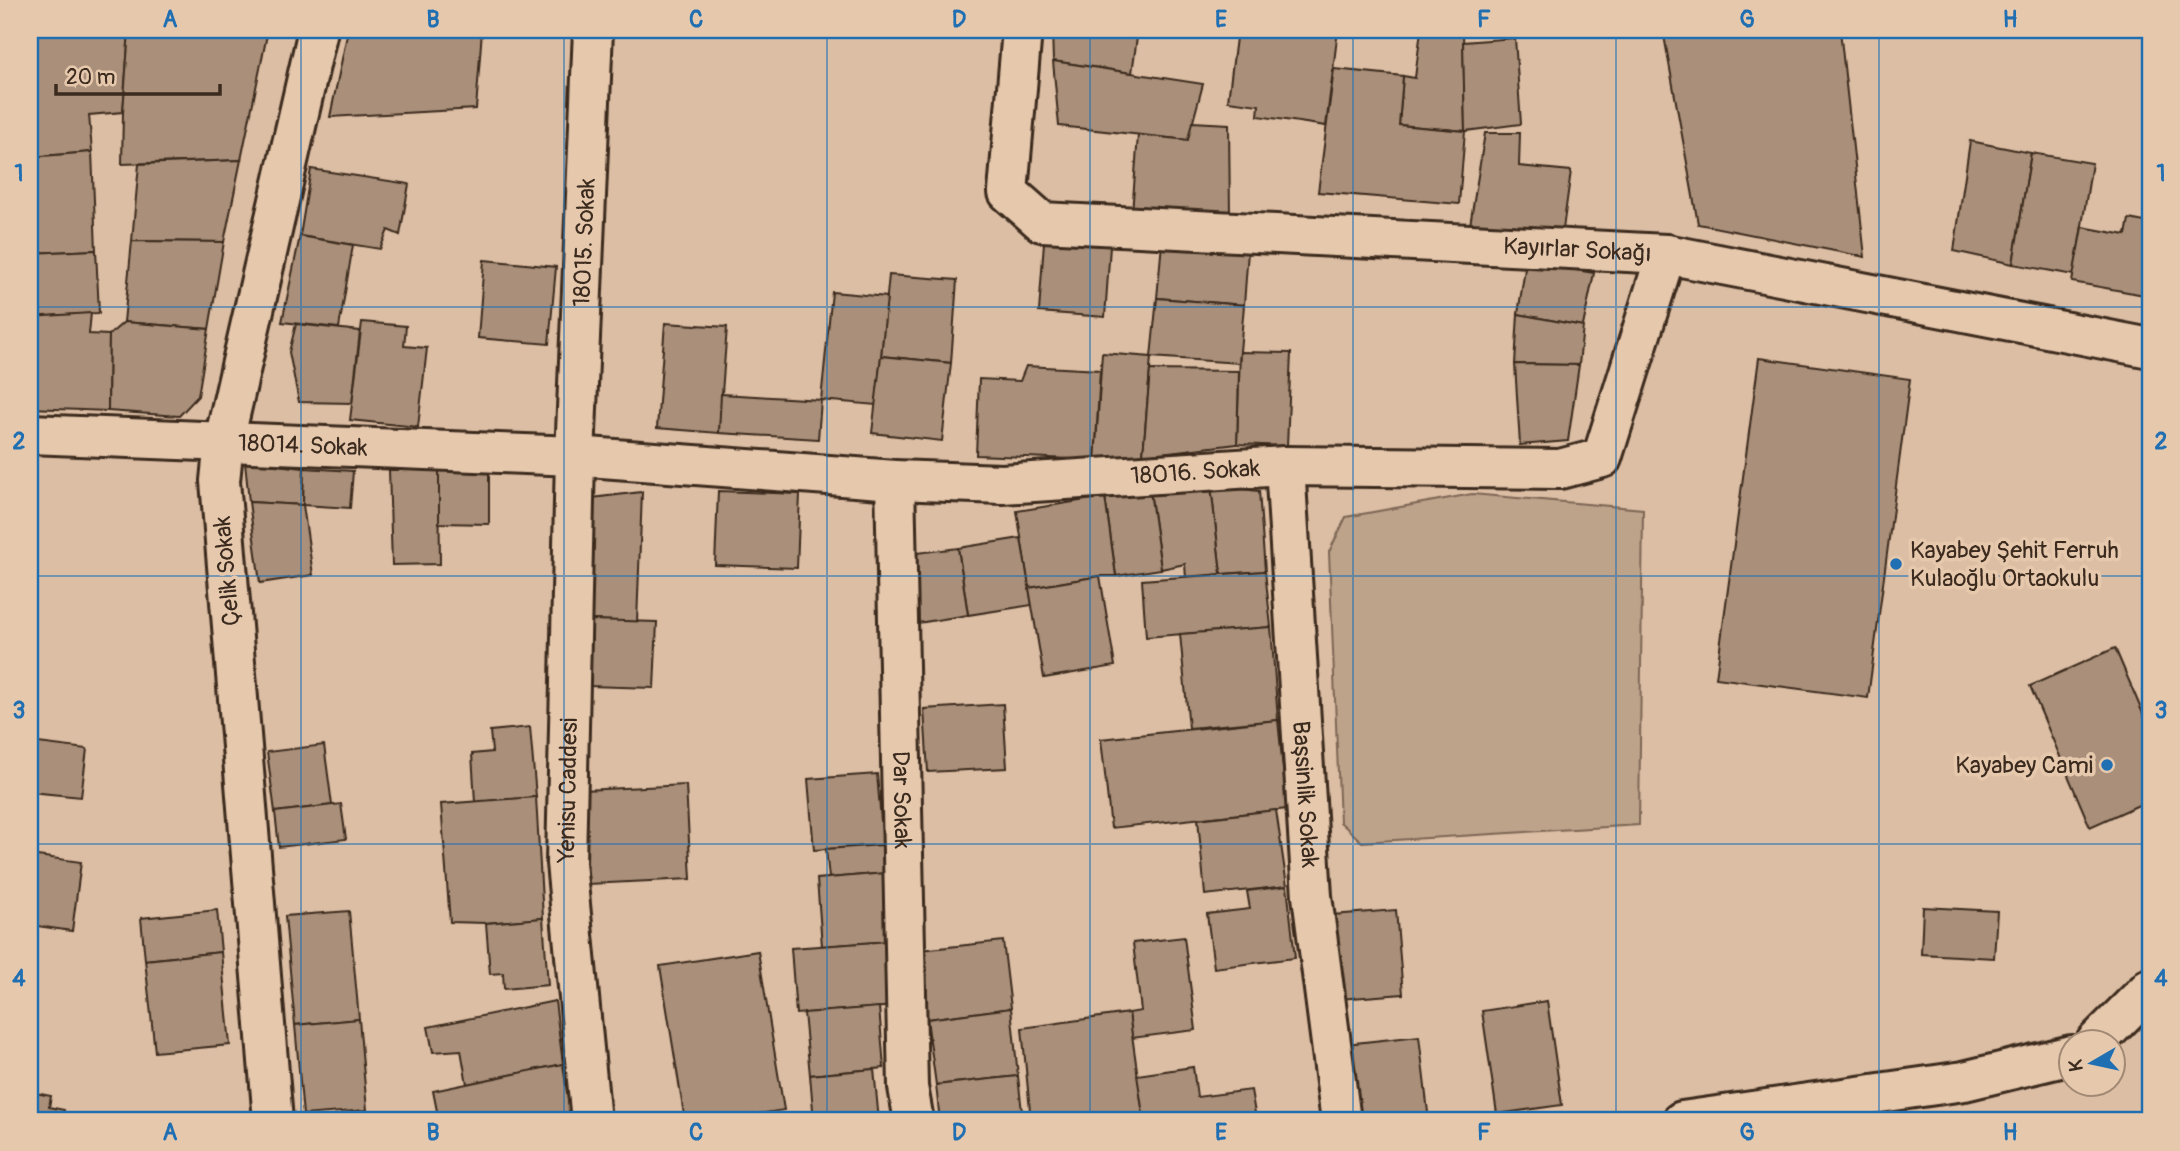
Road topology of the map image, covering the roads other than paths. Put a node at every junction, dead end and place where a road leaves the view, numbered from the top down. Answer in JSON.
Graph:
{"nodes":[{"id":1,"x":318,"y":30,"type":"edge"},
{"id":2,"x":593,"y":30,"type":"edge"},
{"id":3,"x":1022,"y":30,"type":"edge"},
{"id":4,"x":1666,"y":254,"type":"junction"},
{"id":5,"x":2150,"y":348,"type":"edge"},
{"id":6,"x":30,"y":435,"type":"edge"},
{"id":7,"x":224,"y":441,"type":"junction"},
{"id":8,"x":575,"y":456,"type":"junction"},
{"id":9,"x":1285,"y":466,"type":"junction"},
{"id":10,"x":895,"y":480,"type":"junction"},
{"id":11,"x":2150,"y":988,"type":"edge"},
{"id":12,"x":2110,"y":1028,"type":"edge"},
{"id":13,"x":2150,"y":1030,"type":"edge"},
{"id":14,"x":2128,"y":1037,"type":"edge"},
{"id":15,"x":2058,"y":1058,"type":"edge"},
{"id":16,"x":274,"y":1121,"type":"edge"},
{"id":17,"x":591,"y":1121,"type":"edge"},
{"id":18,"x":914,"y":1121,"type":"edge"},
{"id":19,"x":1341,"y":1121,"type":"edge"},
{"id":20,"x":1682,"y":1121,"type":"edge"}],
"edges":[{"from":1,"to":7,"type":"street","name":"Çelik Sokak"},
{"from":2,"to":8,"type":"street","name":"18015. Sokak"},
{"from":3,"to":4,"type":"street","name":"Kayırlar Sokağı"},
{"from":4,"to":5,"type":"street","name":"Kayırlar Sokağı"},
{"from":4,"to":9,"type":"street","name":"18016. Sokak"},
{"from":6,"to":7,"type":"street","name":"18014. Sokak"},
{"from":7,"to":8,"type":"street","name":"18014. Sokak"},
{"from":7,"to":16,"type":"street","name":"Çelik Sokak"},
{"from":8,"to":10,"type":"street","name":"18016. Sokak"},
{"from":8,"to":17,"type":"street","name":"Yenisu Caddesi"},
{"from":9,"to":10,"type":"street","name":"18016. Sokak"},
{"from":9,"to":19,"type":"street","name":"Başsinlik Sokak"},
{"from":10,"to":18,"type":"street","name":"Dar Sokak"},
{"from":11,"to":12,"type":"street"},
{"from":13,"to":14,"type":"street"},
{"from":15,"to":20,"type":"street"}]}
